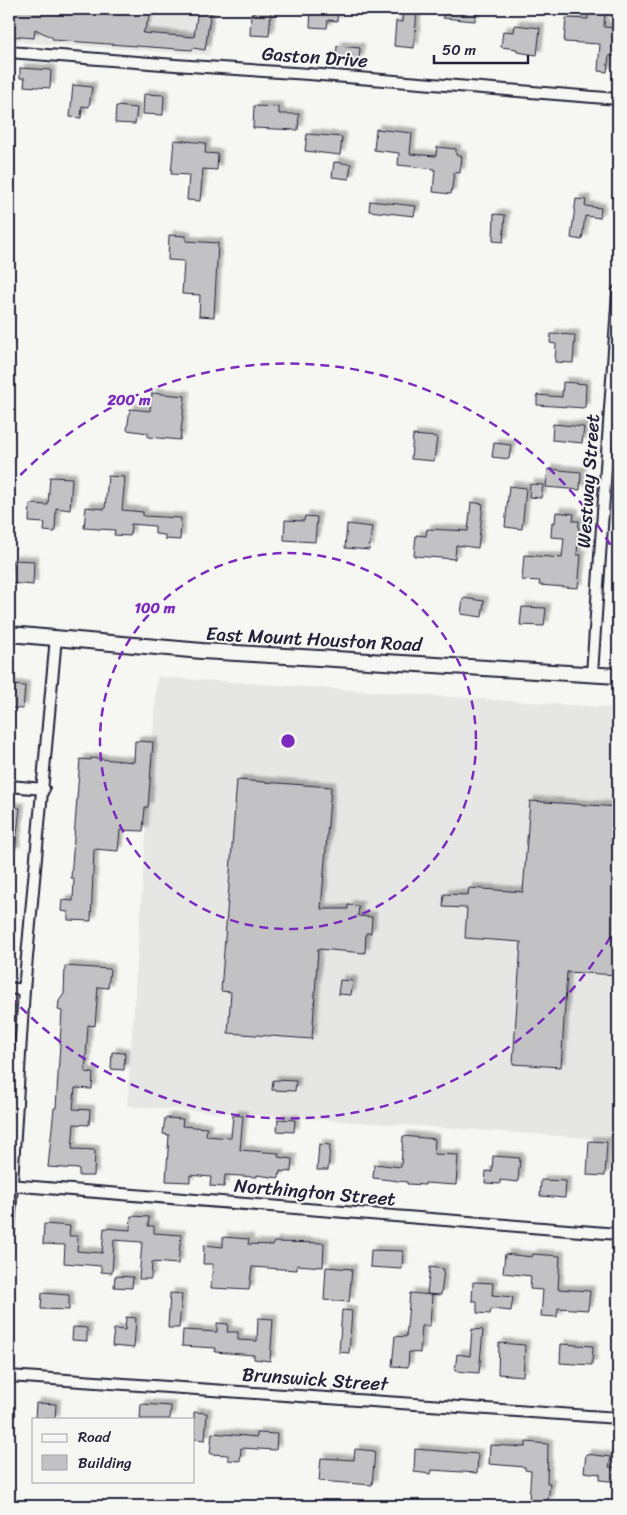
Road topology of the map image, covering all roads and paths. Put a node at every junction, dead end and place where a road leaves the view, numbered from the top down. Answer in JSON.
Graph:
{"nodes":[{"id":1,"x":9,"y":52,"type":"edge"},
{"id":2,"x":618,"y":99,"type":"edge"},
{"id":3,"x":618,"y":291,"type":"edge"},
{"id":4,"x":9,"y":634,"type":"edge"},
{"id":5,"x":56,"y":637,"type":"junction"},
{"id":6,"x":592,"y":674,"type":"junction"},
{"id":7,"x":618,"y":676,"type":"edge"},
{"id":8,"x":9,"y":786,"type":"edge"},
{"id":9,"x":44,"y":789,"type":"junction"},
{"id":10,"x":9,"y":988,"type":"edge"},
{"id":11,"x":24,"y":990,"type":"junction"},
{"id":12,"x":10,"y":1185,"type":"edge"},
{"id":13,"x":9,"y":1231,"type":"edge"},
{"id":14,"x":618,"y":1234,"type":"edge"},
{"id":15,"x":9,"y":1376,"type":"edge"},
{"id":16,"x":618,"y":1418,"type":"edge"}],
"edges":[{"from":1,"to":2,"type":"street","name":"Gaston Drive"},
{"from":3,"to":6,"type":"street","name":"Westway Street"},
{"from":4,"to":5,"type":"main road","name":"East Mount Houston Road"},
{"from":5,"to":6,"type":"main road","name":"East Mount Houston Road"},
{"from":5,"to":9,"type":"street"},
{"from":6,"to":7,"type":"main road","name":"East Mount Houston Road"},
{"from":8,"to":9,"type":"street"},
{"from":9,"to":11,"type":"street"},
{"from":10,"to":11,"type":"street"},
{"from":11,"to":12,"type":"street"},
{"from":12,"to":13,"type":"street"},
{"from":12,"to":14,"type":"street","name":"Northington Street"},
{"from":15,"to":16,"type":"street","name":"Brunswick Street"}]}
